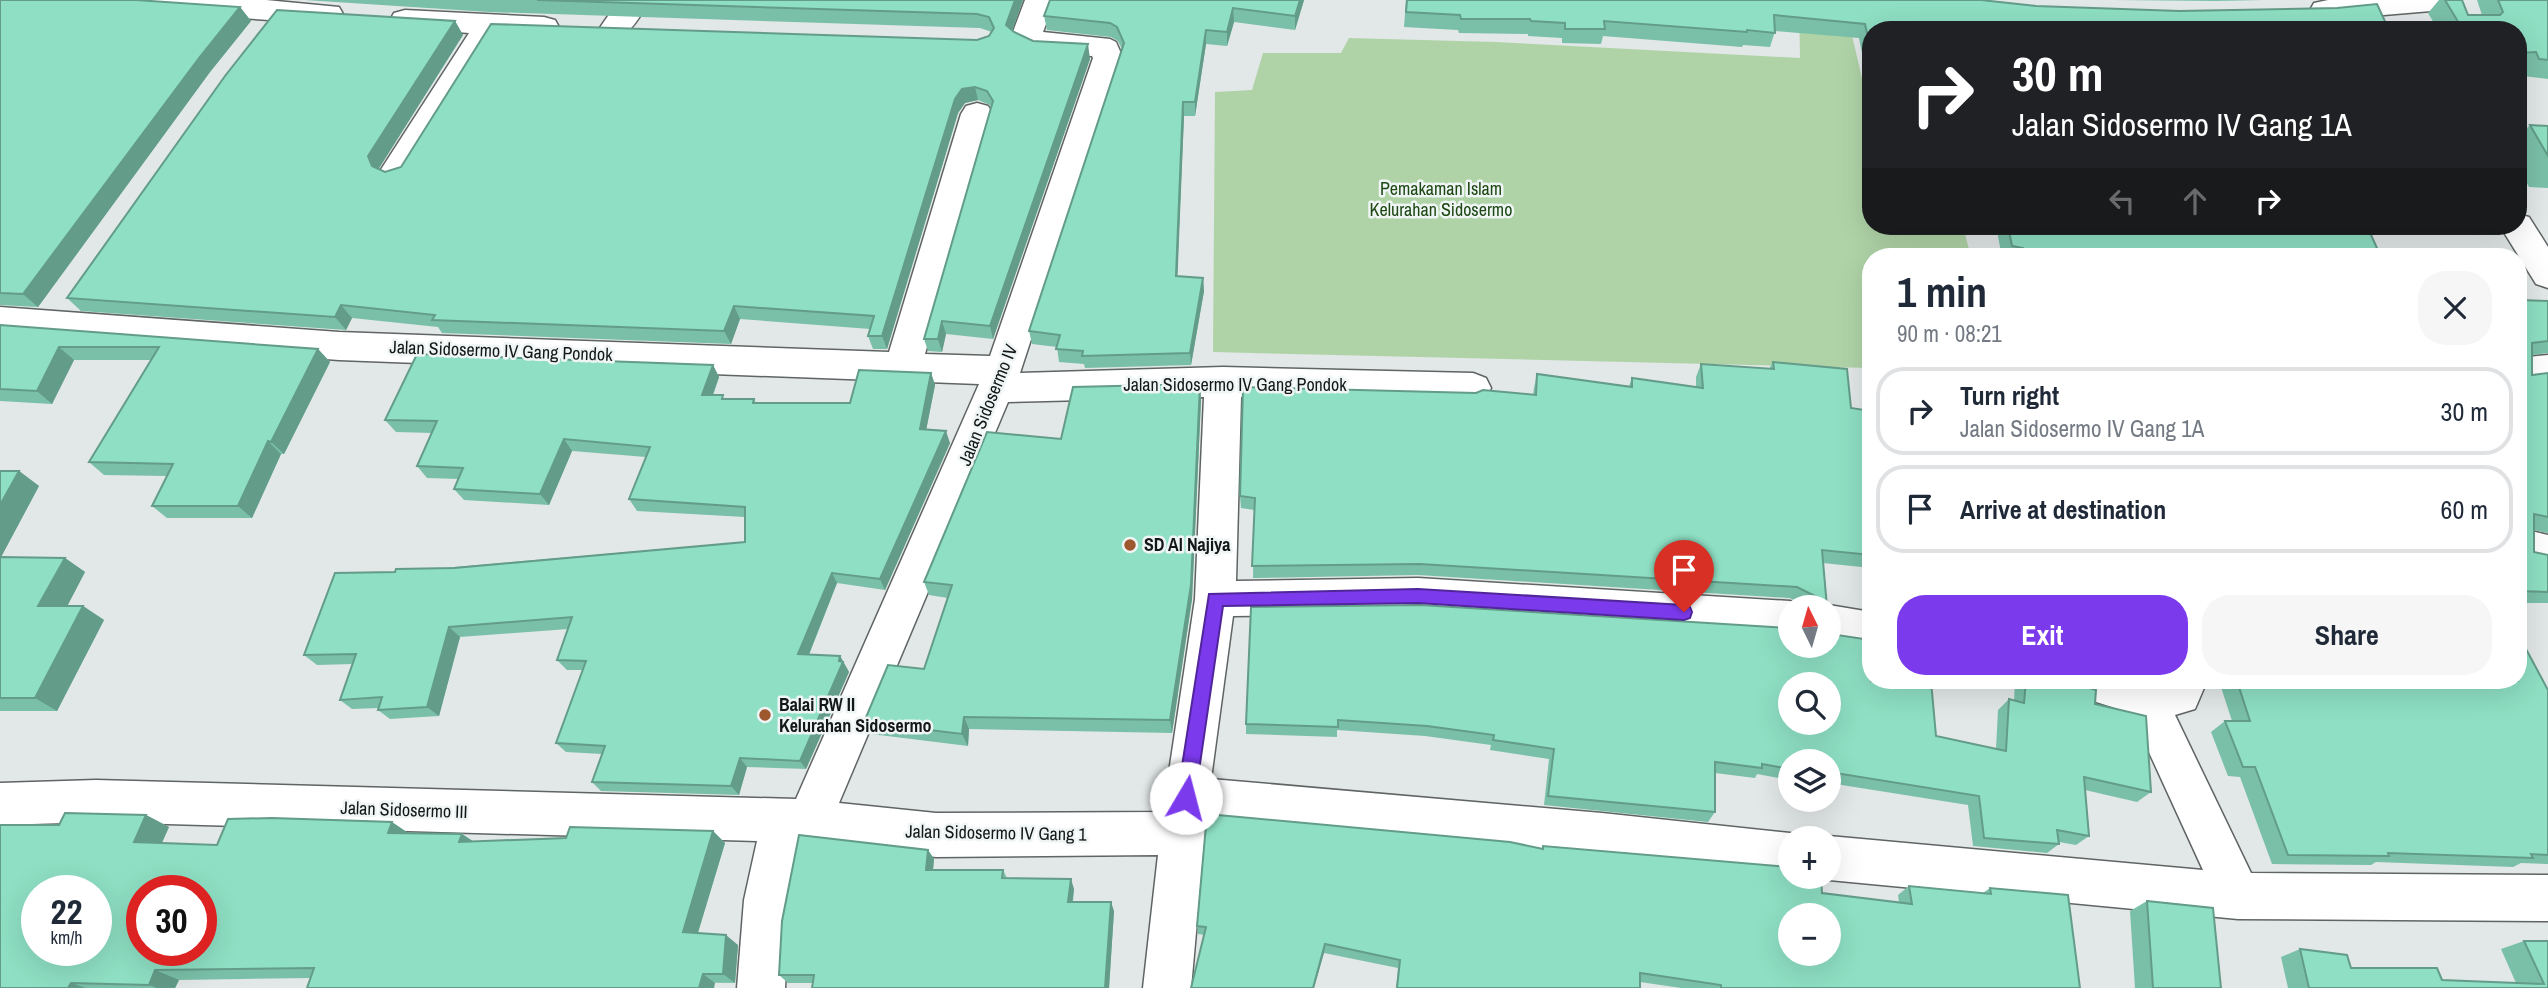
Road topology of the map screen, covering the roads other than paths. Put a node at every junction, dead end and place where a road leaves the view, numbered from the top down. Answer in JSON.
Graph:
{"nodes":[{"id":1,"x":124,"y":0,"type":"edge"},
{"id":2,"x":635,"y":0,"type":"edge"},
{"id":3,"x":1040,"y":0,"type":"edge"},
{"id":4,"x":2455,"y":5,"type":"edge"},
{"id":5,"x":278,"y":11,"type":"junction"},
{"id":6,"x":2296,"y":11,"type":"edge"},
{"id":7,"x":489,"y":25,"type":"junction"},
{"id":8,"x":255,"y":41,"type":"edge"},
{"id":9,"x":976,"y":114,"type":"dead end"},
{"id":10,"x":396,"y":171,"type":"edge"},
{"id":11,"x":2523,"y":235,"type":"edge"},
{"id":12,"x":2548,"y":275,"type":"edge"},
{"id":13,"x":71,"y":293,"type":"edge"},
{"id":14,"x":0,"y":321,"type":"edge"},
{"id":15,"x":49,"y":324,"type":"junction"},
{"id":16,"x":903,"y":367,"type":"junction"},
{"id":17,"x":2548,"y":369,"type":"edge"},
{"id":18,"x":2527,"y":372,"type":"edge"},
{"id":19,"x":1000,"y":380,"type":"junction"},
{"id":20,"x":1223,"y":382,"type":"junction"},
{"id":21,"x":1473,"y":388,"type":"dead end"},
{"id":22,"x":1215,"y":599,"type":"junction"},
{"id":23,"x":1778,"y":618,"type":"edge"},
{"id":24,"x":1841,"y":625,"type":"edge"},
{"id":25,"x":1862,"y":628,"type":"edge"},
{"id":26,"x":2115,"y":689,"type":"edge"},
{"id":27,"x":2183,"y":689,"type":"edge"},
{"id":28,"x":2145,"y":697,"type":"junction"},
{"id":29,"x":0,"y":804,"type":"edge"},
{"id":30,"x":1185,"y":816,"type":"junction"},
{"id":31,"x":796,"y":821,"type":"junction"},
{"id":32,"x":1778,"y":854,"type":"edge"},
{"id":33,"x":1841,"y":859,"type":"edge"},
{"id":34,"x":2238,"y":895,"type":"junction"},
{"id":35,"x":2548,"y":898,"type":"edge"},
{"id":36,"x":761,"y":988,"type":"edge"},
{"id":37,"x":1167,"y":988,"type":"edge"}],
"edges":[{"from":1,"to":5,"type":"street"},
{"from":2,"to":7,"type":"street"},
{"from":3,"to":19,"type":"street","name":"Jalan Sidosermo IV"},
{"from":4,"to":6,"type":"street"},
{"from":5,"to":7,"type":"street"},
{"from":5,"to":8,"type":"street"},
{"from":7,"to":10,"type":"street"},
{"from":9,"to":16,"type":"street"},
{"from":11,"to":12,"type":"street"},
{"from":13,"to":15,"type":"street"},
{"from":14,"to":15,"type":"street","name":"Jalan Sidosermo IV Gang Pondok"},
{"from":15,"to":16,"type":"street","name":"Jalan Sidosermo IV Gang Pondok"},
{"from":16,"to":19,"type":"street","name":"Jalan Sidosermo IV Gang Pondok"},
{"from":17,"to":18,"type":"street"},
{"from":19,"to":20,"type":"street","name":"Jalan Sidosermo IV Gang Pondok"},
{"from":19,"to":31,"type":"street","name":"Jalan Sidosermo IV"},
{"from":20,"to":21,"type":"street","name":"Jalan Sidosermo IV Gang Pondok"},
{"from":20,"to":22,"type":"street"},
{"from":22,"to":23,"type":"street"},
{"from":22,"to":30,"type":"street"},
{"from":24,"to":25,"type":"street"},
{"from":26,"to":28,"type":"street"},
{"from":27,"to":28,"type":"street"},
{"from":28,"to":34,"type":"street"},
{"from":29,"to":31,"type":"street","name":"Jalan Sidosermo III"},
{"from":30,"to":31,"type":"street","name":"Jalan Sidosermo IV Gang 1"},
{"from":30,"to":32,"type":"street","name":"Jalan Sidosermo IV Gang 1"},
{"from":30,"to":37,"type":"street"},
{"from":31,"to":36,"type":"street","name":"Jalan Sidosermo IV"},
{"from":33,"to":34,"type":"street"},
{"from":34,"to":35,"type":"street"}]}
